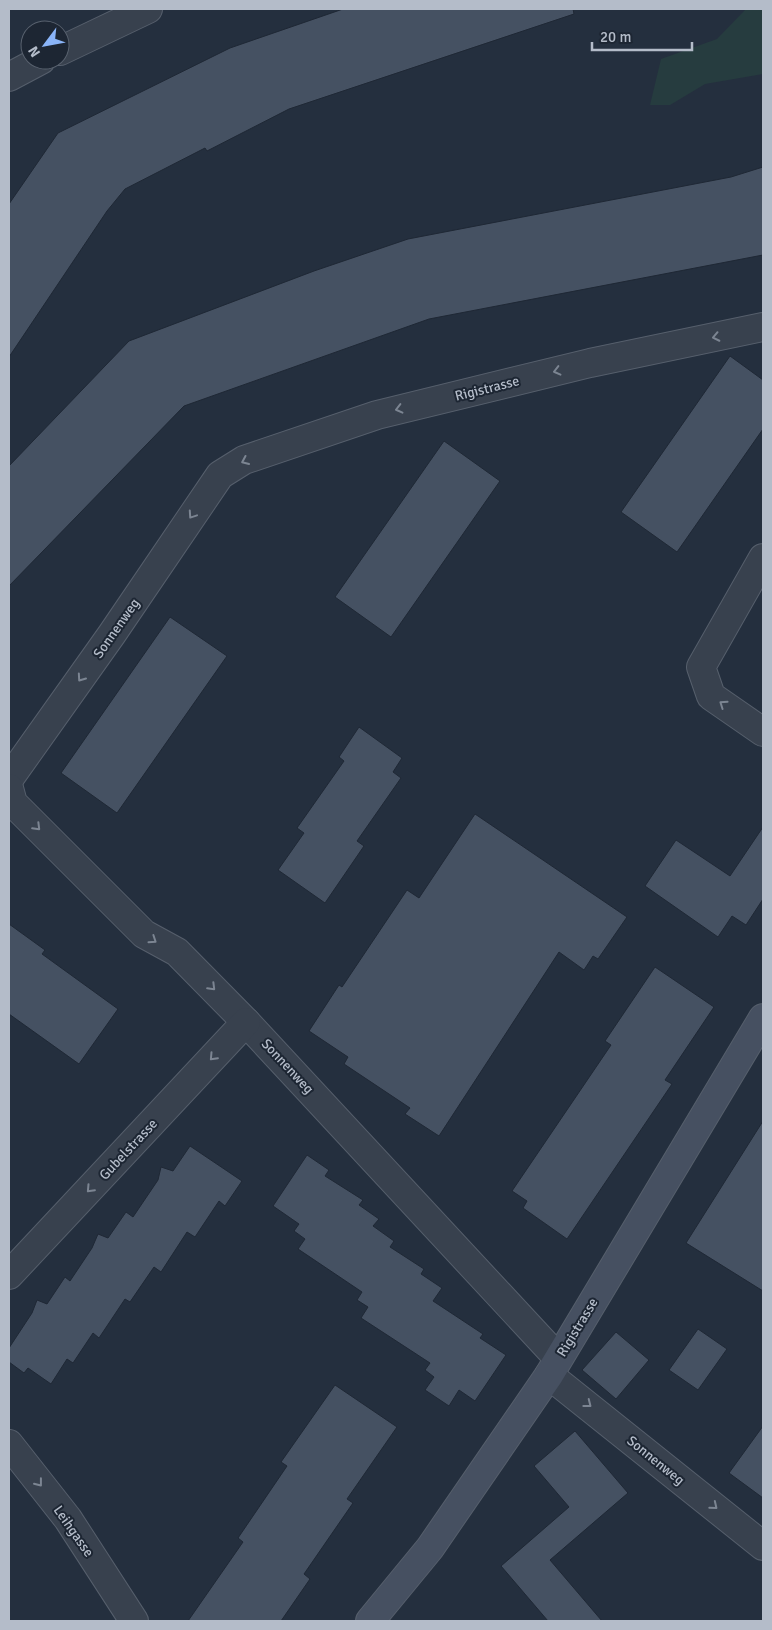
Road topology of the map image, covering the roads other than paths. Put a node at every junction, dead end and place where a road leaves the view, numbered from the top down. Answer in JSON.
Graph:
{"nodes":[{"id":1,"x":148,"y":9,"type":"edge"},
{"id":2,"x":70,"y":46,"type":"edge"},
{"id":3,"x":21,"y":70,"type":"edge"},
{"id":4,"x":9,"y":76,"type":"edge"},
{"id":5,"x":763,"y":327,"type":"edge"},
{"id":6,"x":220,"y":475,"type":"joint"},
{"id":7,"x":763,"y":558,"type":"edge"},
{"id":8,"x":763,"y":732,"type":"edge"},
{"id":9,"x":9,"y":779,"type":"edge"},
{"id":10,"x":9,"y":788,"type":"edge"},
{"id":11,"x":763,"y":1018,"type":"edge"},
{"id":12,"x":246,"y":1022,"type":"junction"},
{"id":13,"x":9,"y":1276,"type":"edge"},
{"id":14,"x":553,"y":1366,"type":"junction"},
{"id":15,"x":9,"y":1444,"type":"edge"},
{"id":16,"x":763,"y":1546,"type":"edge"},
{"id":17,"x":134,"y":1621,"type":"edge"},
{"id":18,"x":370,"y":1621,"type":"edge"}],
"edges":[{"from":1,"to":2,"type":"street"},
{"from":3,"to":4,"type":"street"},
{"from":5,"to":6,"type":"street","name":"Rigistrasse","one_way":true},
{"from":6,"to":9,"type":"street","name":"Sonnenweg","one_way":true},
{"from":8,"to":7,"type":"street","one_way":true},
{"from":10,"to":12,"type":"street","name":"Sonnenweg","one_way":true},
{"from":11,"to":14,"type":"street","name":"Rigistrasse"},
{"from":12,"to":13,"type":"street","name":"Gubelstrasse","one_way":true},
{"from":12,"to":14,"type":"street","name":"Sonnenweg"},
{"from":14,"to":16,"type":"street","name":"Sonnenweg","one_way":true},
{"from":14,"to":18,"type":"street","name":"Rigistrasse"},
{"from":15,"to":17,"type":"street","name":"Leihgasse","one_way":true}]}
